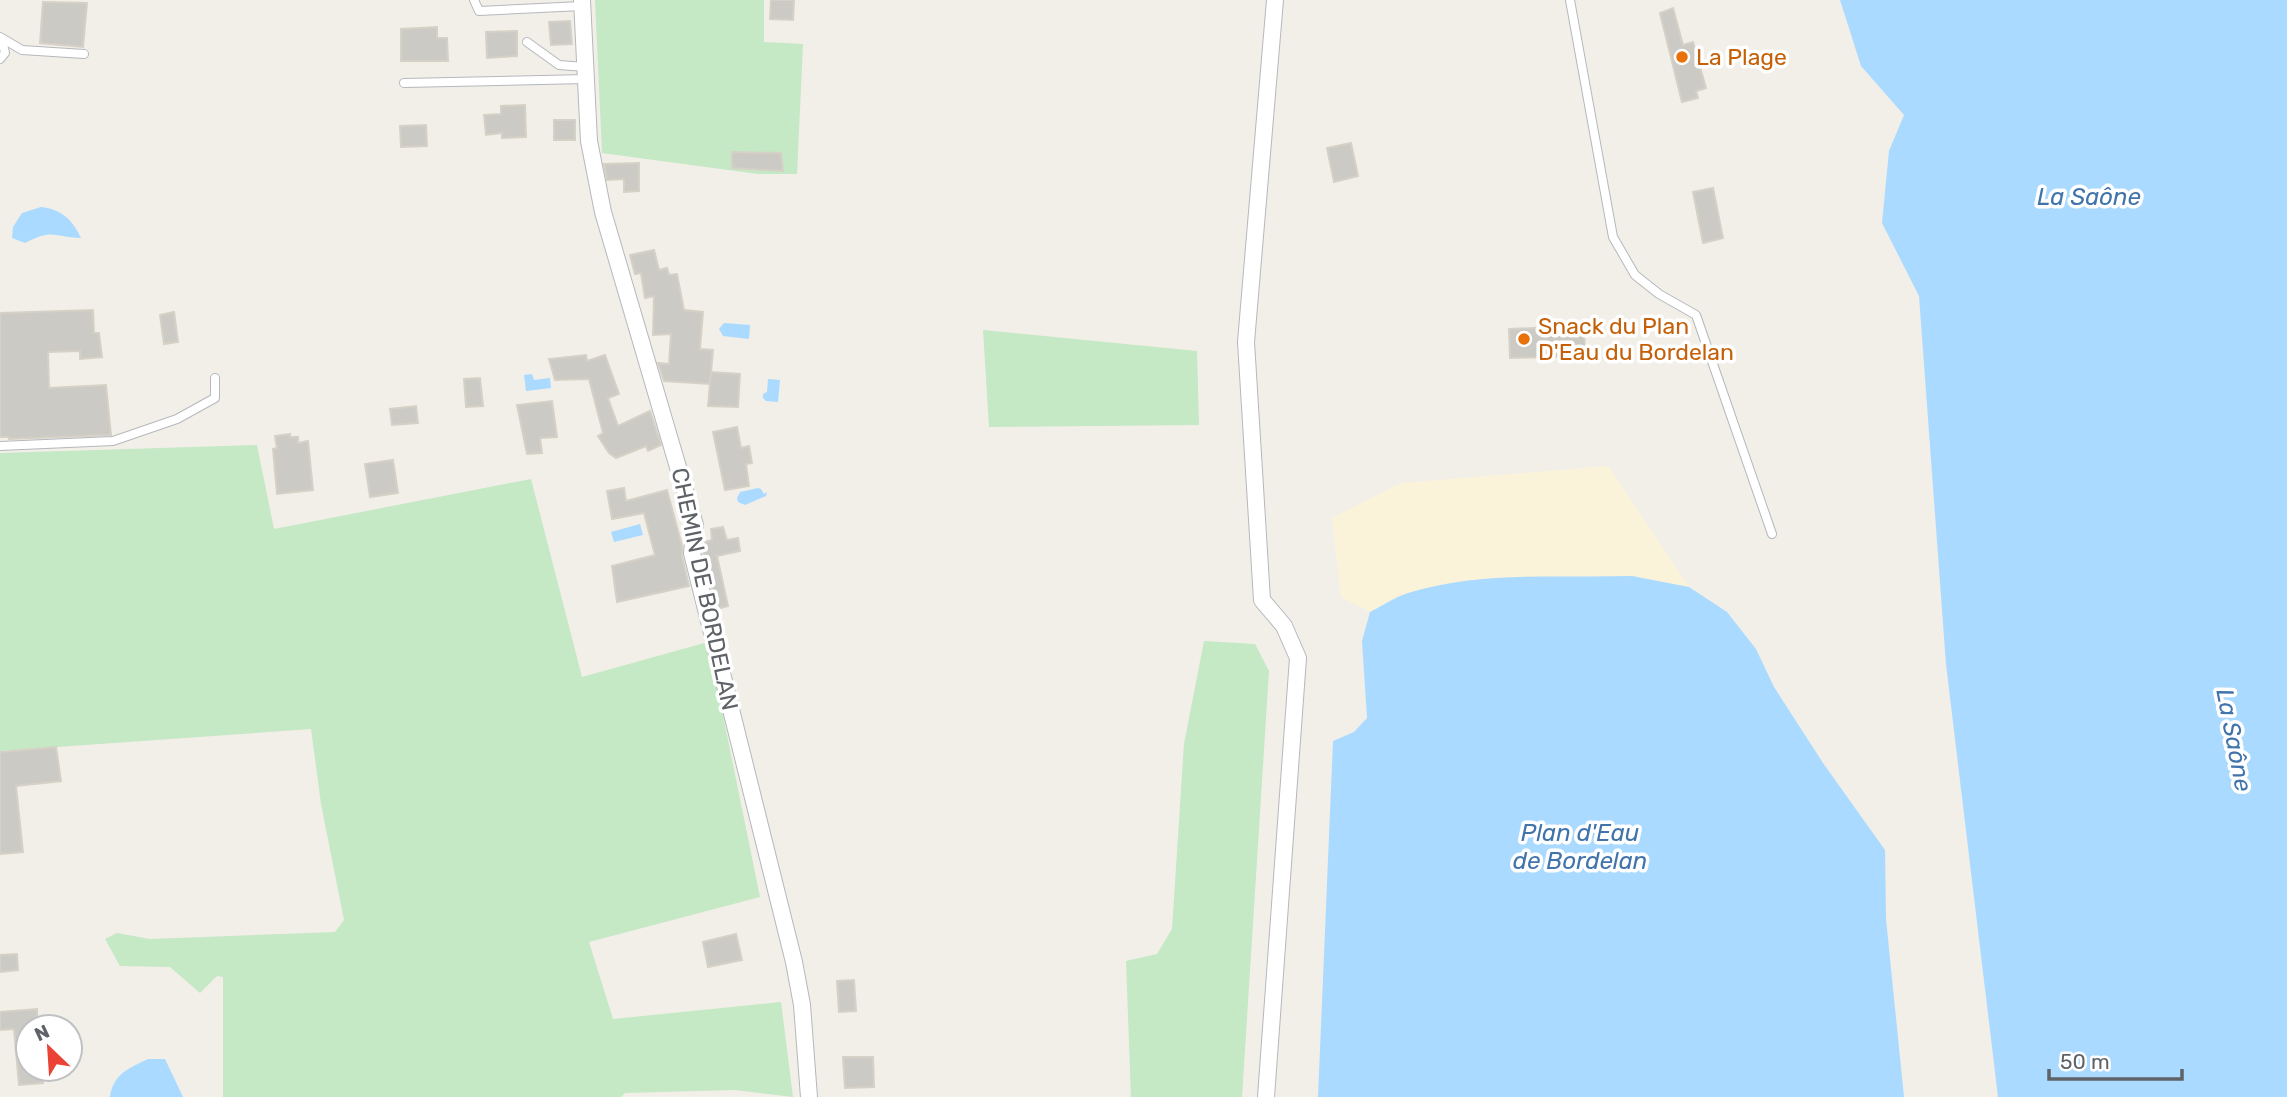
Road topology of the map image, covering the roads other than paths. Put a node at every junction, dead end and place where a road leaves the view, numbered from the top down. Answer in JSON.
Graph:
{"nodes":[{"id":1,"x":474,"y":0,"type":"edge"},
{"id":2,"x":1275,"y":0,"type":"edge"},
{"id":3,"x":1570,"y":0,"type":"edge"},
{"id":4,"x":582,"y":3,"type":"edge"},
{"id":5,"x":1,"y":38,"type":"edge"},
{"id":6,"x":527,"y":41,"type":"dead end"},
{"id":7,"x":84,"y":54,"type":"dead end"},
{"id":8,"x":0,"y":59,"type":"edge"},
{"id":9,"x":586,"y":73,"type":"junction"},
{"id":10,"x":404,"y":83,"type":"dead end"},
{"id":11,"x":215,"y":377,"type":"dead end"},
{"id":12,"x":0,"y":446,"type":"edge"},
{"id":13,"x":1772,"y":534,"type":"dead end"},
{"id":14,"x":809,"y":1097,"type":"edge"},
{"id":15,"x":1266,"y":1097,"type":"edge"}],
"edges":[{"from":1,"to":4,"type":"lane"},
{"from":2,"to":15,"type":"street"},
{"from":3,"to":13,"type":"lane"},
{"from":4,"to":9,"type":"street","name":"CHEMIN DE BORDELAN"},
{"from":5,"to":7,"type":"lane"},
{"from":5,"to":8,"type":"lane"},
{"from":6,"to":9,"type":"lane"},
{"from":9,"to":10,"type":"lane"},
{"from":9,"to":14,"type":"street","name":"CHEMIN DE BORDELAN"},
{"from":11,"to":12,"type":"lane"}]}
